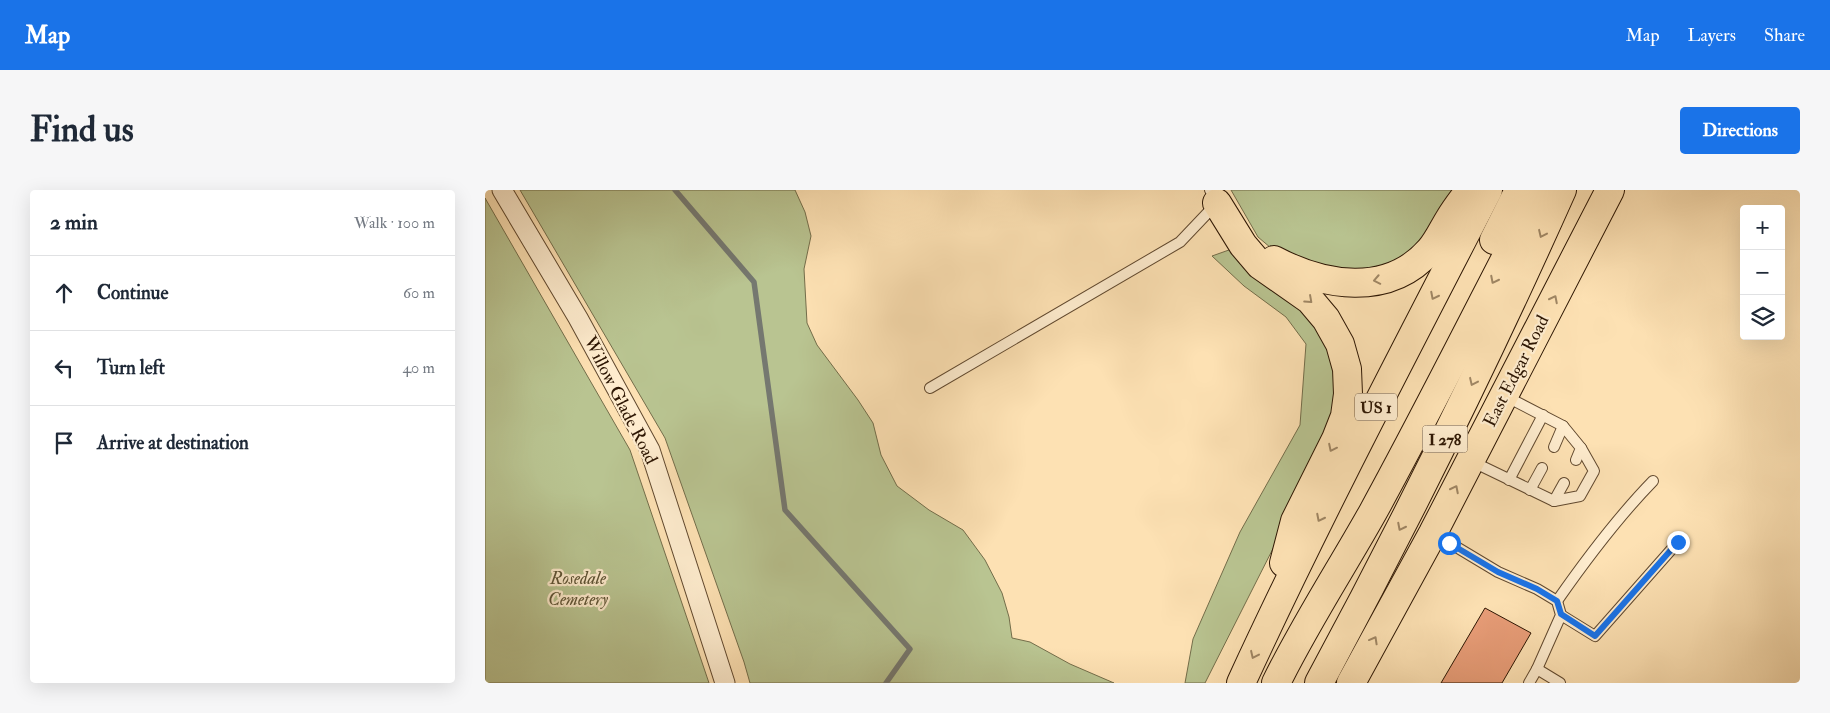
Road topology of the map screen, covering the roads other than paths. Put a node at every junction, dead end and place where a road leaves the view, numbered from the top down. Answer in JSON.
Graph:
{"nodes":[{"id":1,"x":502,"y":190,"type":"edge"},
{"id":2,"x":1470,"y":190,"type":"edge"},
{"id":3,"x":1488,"y":190,"type":"edge"},
{"id":4,"x":1519,"y":190,"type":"edge"},
{"id":5,"x":1541,"y":190,"type":"edge"},
{"id":6,"x":1562,"y":190,"type":"edge"},
{"id":7,"x":1610,"y":190,"type":"edge"},
{"id":8,"x":1214,"y":196,"type":"edge"},
{"id":9,"x":930,"y":388,"type":"dead end"},
{"id":10,"x":1504,"y":395,"type":"junction"},
{"id":11,"x":1543,"y":415,"type":"junction"},
{"id":12,"x":1563,"y":426,"type":"junction"},
{"id":13,"x":1554,"y":447,"type":"dead end"},
{"id":14,"x":1581,"y":448,"type":"junction"},
{"id":15,"x":1470,"y":460,"type":"junction"},
{"id":16,"x":1575,"y":460,"type":"dead end"},
{"id":17,"x":1542,"y":468,"type":"dead end"},
{"id":18,"x":1509,"y":480,"type":"junction"},
{"id":19,"x":1653,"y":480,"type":"dead end"},
{"id":20,"x":1563,"y":483,"type":"dead end"},
{"id":21,"x":1531,"y":490,"type":"junction"},
{"id":22,"x":1554,"y":501,"type":"junction"},
{"id":23,"x":1433,"y":533,"type":"junction"},
{"id":24,"x":1678,"y":542,"type":"dead end"},
{"id":25,"x":1557,"y":601,"type":"junction"},
{"id":26,"x":1561,"y":614,"type":"junction"},
{"id":27,"x":1267,"y":626,"type":"junction"},
{"id":28,"x":1300,"y":636,"type":"junction"},
{"id":29,"x":1537,"y":669,"type":"junction"},
{"id":30,"x":725,"y":683,"type":"edge"},
{"id":31,"x":1241,"y":683,"type":"edge"},
{"id":32,"x":1276,"y":683,"type":"edge"},
{"id":33,"x":1319,"y":683,"type":"edge"},
{"id":34,"x":1351,"y":683,"type":"edge"},
{"id":35,"x":1529,"y":683,"type":"edge"},
{"id":36,"x":1560,"y":683,"type":"edge"}],
"edges":[{"from":1,"to":30,"type":"street","name":"Willow Glade Road"},
{"from":2,"to":8,"type":"highway","one_way":true},
{"from":3,"to":27,"type":"highway","number":"US 1","one_way":true},
{"from":4,"to":28,"type":"highway"},
{"from":5,"to":28,"type":"highway","one_way":true},
{"from":6,"to":33,"type":"highway","number":"I 278","one_way":true},
{"from":10,"to":7,"type":"highway","name":"East Edgar Road","one_way":true},
{"from":8,"to":9,"type":"lane"},
{"from":8,"to":27,"type":"highway","one_way":true},
{"from":10,"to":11,"type":"lane"},
{"from":10,"to":15,"type":"highway","name":"East Edgar Road"},
{"from":11,"to":12,"type":"lane"},
{"from":11,"to":18,"type":"lane"},
{"from":12,"to":13,"type":"lane"},
{"from":12,"to":14,"type":"lane"},
{"from":14,"to":16,"type":"lane"},
{"from":14,"to":22,"type":"lane"},
{"from":15,"to":18,"type":"lane"},
{"from":23,"to":15,"type":"highway","name":"East Edgar Road","one_way":true},
{"from":17,"to":21,"type":"lane"},
{"from":18,"to":21,"type":"lane"},
{"from":19,"to":25,"type":"lane"},
{"from":20,"to":22,"type":"lane"},
{"from":21,"to":22,"type":"lane"},
{"from":23,"to":25,"type":"lane"},
{"from":34,"to":23,"type":"highway","name":"East Edgar Road","one_way":true},
{"from":24,"to":26,"type":"lane"},
{"from":25,"to":26,"type":"lane"},
{"from":26,"to":29,"type":"lane"},
{"from":27,"to":31,"type":"highway","number":"US 1","one_way":true},
{"from":28,"to":32,"type":"highway"},
{"from":29,"to":35,"type":"lane"},
{"from":29,"to":36,"type":"lane"}]}
